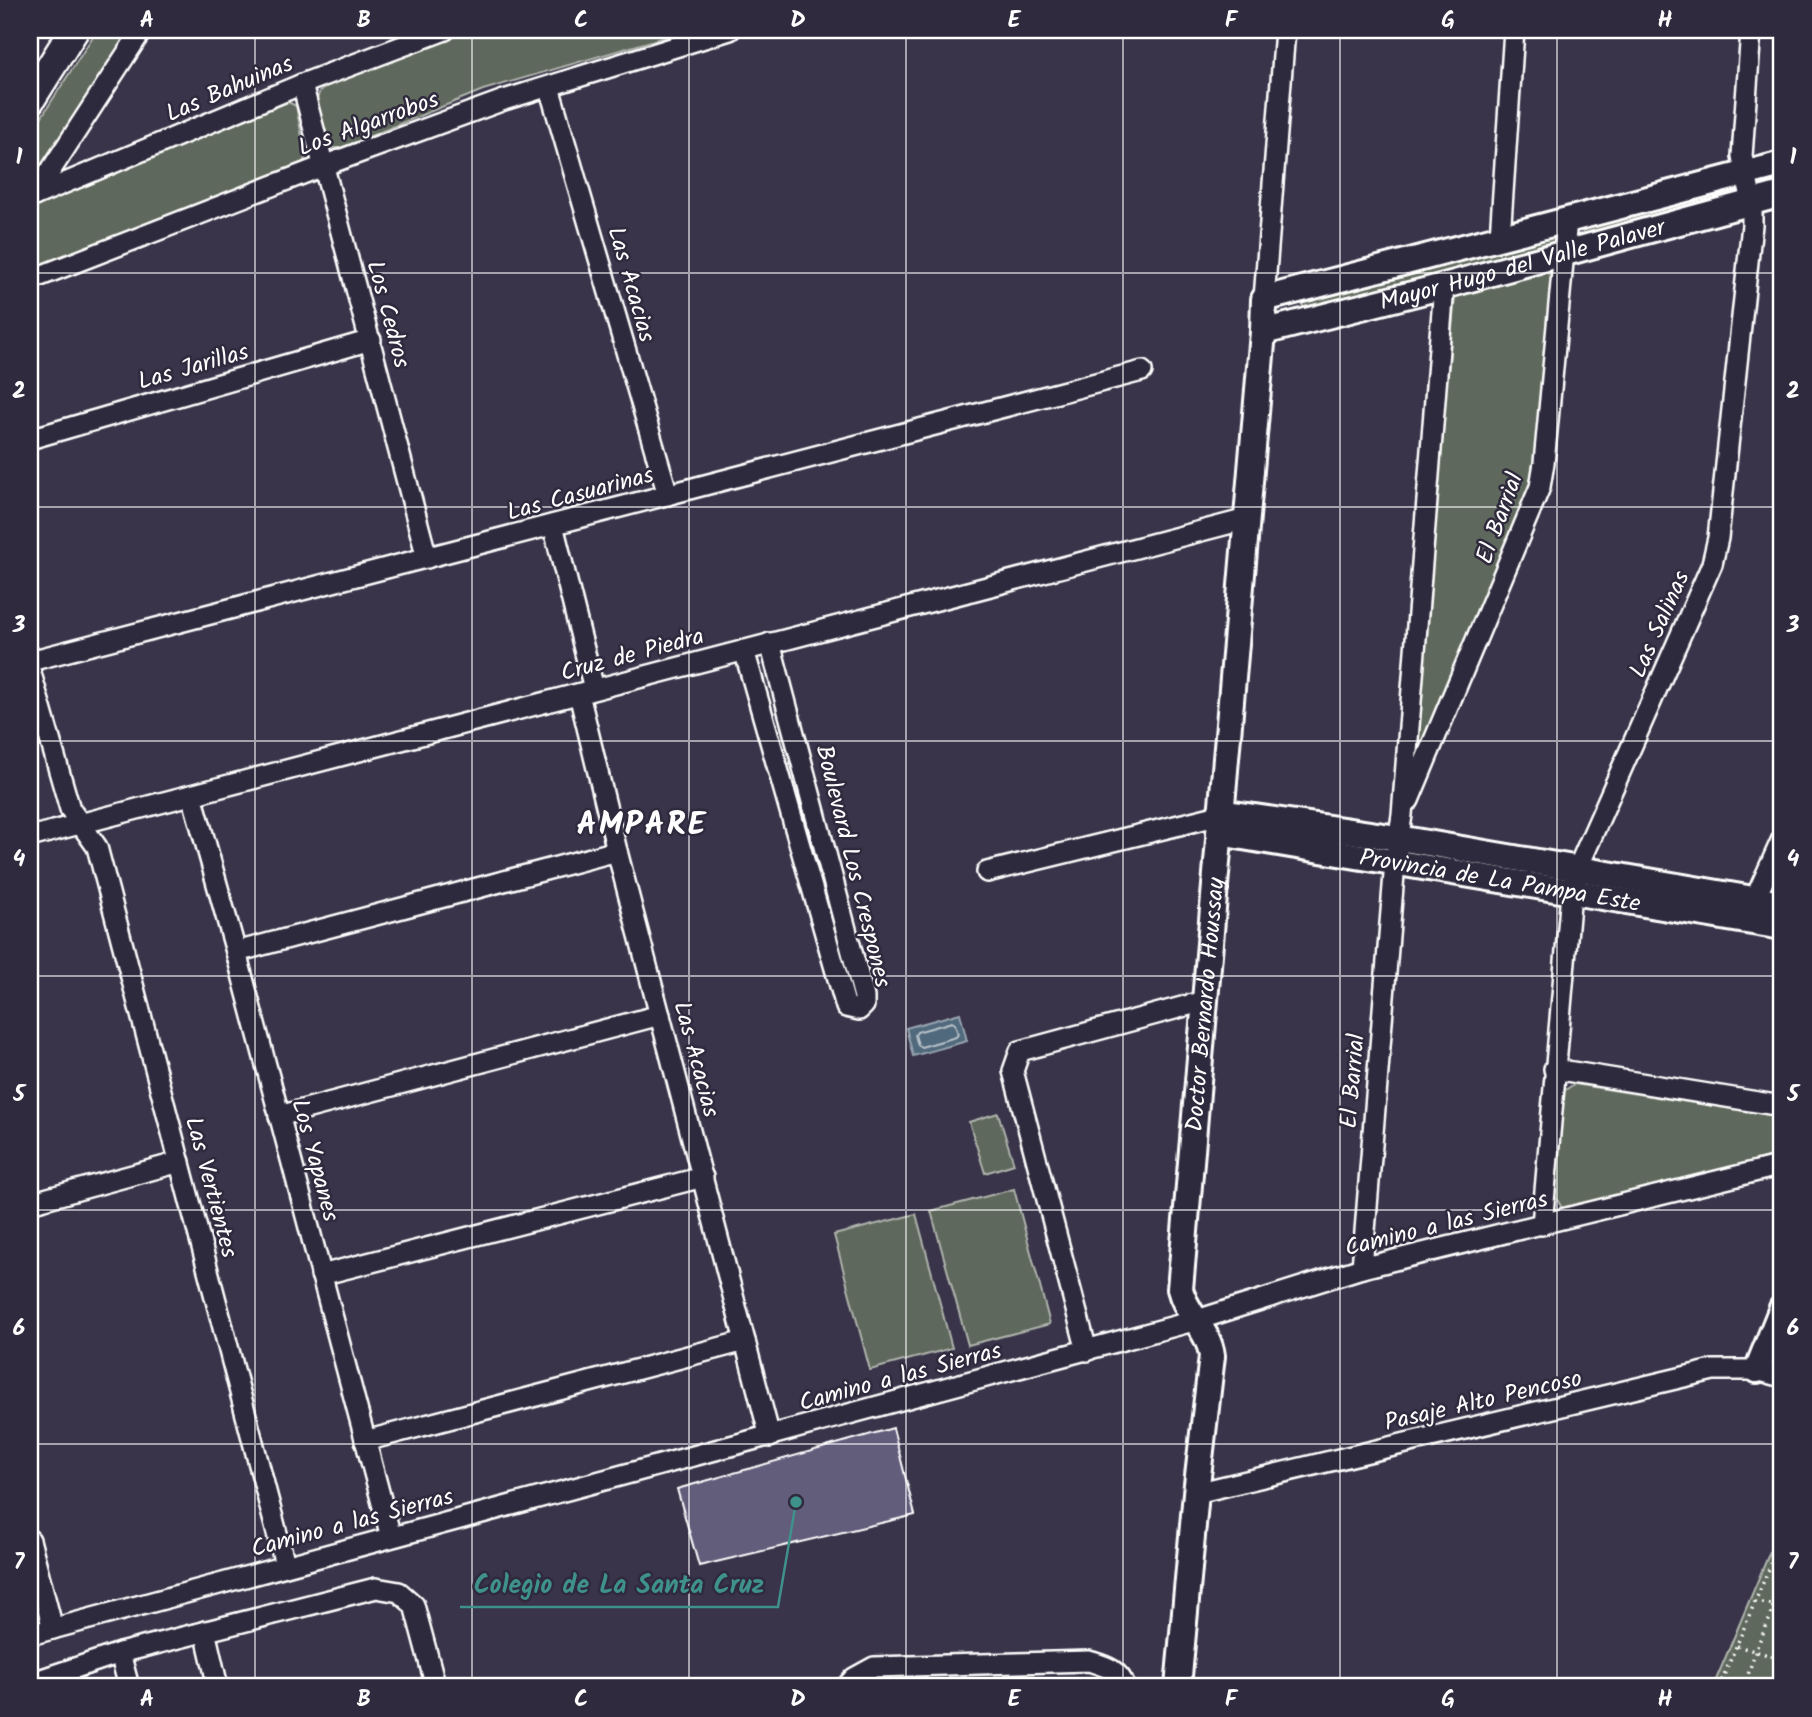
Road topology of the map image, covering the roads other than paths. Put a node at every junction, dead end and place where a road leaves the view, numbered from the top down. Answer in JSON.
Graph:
{"nodes":[{"id":1,"x":74,"y":30,"type":"edge"},
{"id":2,"x":142,"y":30,"type":"edge"},
{"id":3,"x":444,"y":30,"type":"edge"},
{"id":4,"x":730,"y":30,"type":"edge"},
{"id":5,"x":1284,"y":30,"type":"edge"},
{"id":6,"x":1514,"y":30,"type":"edge"},
{"id":7,"x":1751,"y":30,"type":"edge"},
{"id":8,"x":419,"y":34,"type":"edge"},
{"id":9,"x":302,"y":84,"type":"junction"},
{"id":10,"x":549,"y":87,"type":"junction"},
{"id":11,"x":30,"y":100,"type":"edge"},
{"id":12,"x":1782,"y":164,"type":"edge"},
{"id":13,"x":323,"y":166,"type":"junction"},
{"id":14,"x":1745,"y":174,"type":"junction"},
{"id":15,"x":1782,"y":194,"type":"edge"},
{"id":16,"x":32,"y":199,"type":"edge"},
{"id":17,"x":1752,"y":202,"type":"junction"},
{"id":18,"x":1567,"y":220,"type":"junction"},
{"id":19,"x":1500,"y":237,"type":"junction"},
{"id":20,"x":1564,"y":252,"type":"junction"},
{"id":21,"x":30,"y":281,"type":"edge"},
{"id":22,"x":1444,"y":286,"type":"junction"},
{"id":23,"x":1263,"y":315,"type":"junction"},
{"id":24,"x":371,"y":340,"type":"junction"},
{"id":25,"x":1142,"y":371,"type":"dead end"},
{"id":26,"x":30,"y":439,"type":"edge"},
{"id":27,"x":668,"y":495,"type":"junction"},
{"id":28,"x":1247,"y":519,"type":"junction"},
{"id":29,"x":553,"y":525,"type":"junction"},
{"id":30,"x":427,"y":558,"type":"junction"},
{"id":31,"x":770,"y":643,"type":"junction"},
{"id":32,"x":744,"y":650,"type":"junction"},
{"id":33,"x":30,"y":661,"type":"edge"},
{"id":34,"x":30,"y":670,"type":"edge"},
{"id":35,"x":586,"y":692,"type":"junction"},
{"id":36,"x":192,"y":795,"type":"junction"},
{"id":37,"x":1220,"y":820,"type":"junction"},
{"id":38,"x":82,"y":825,"type":"junction"},
{"id":39,"x":30,"y":837,"type":"edge"},
{"id":40,"x":1398,"y":838,"type":"junction"},
{"id":41,"x":1782,"y":839,"type":"edge"},
{"id":42,"x":617,"y":851,"type":"junction"},
{"id":43,"x":987,"y":872,"type":"dead end"},
{"id":44,"x":1574,"y":882,"type":"junction"},
{"id":45,"x":1755,"y":899,"type":"junction"},
{"id":46,"x":1782,"y":904,"type":"edge"},
{"id":47,"x":1782,"y":927,"type":"edge"},
{"id":48,"x":236,"y":952,"type":"junction"},
{"id":49,"x":1205,"y":1001,"type":"junction"},
{"id":50,"x":660,"y":1015,"type":"junction"},
{"id":51,"x":1554,"y":1069,"type":"junction"},
{"id":52,"x":1782,"y":1106,"type":"edge"},
{"id":53,"x":279,"y":1116,"type":"junction"},
{"id":54,"x":180,"y":1162,"type":"junction"},
{"id":55,"x":1782,"y":1166,"type":"edge"},
{"id":56,"x":703,"y":1177,"type":"junction"},
{"id":57,"x":30,"y":1203,"type":"edge"},
{"id":58,"x":1542,"y":1225,"type":"junction"},
{"id":59,"x":1362,"y":1268,"type":"junction"},
{"id":60,"x":321,"y":1275,"type":"junction"},
{"id":61,"x":1782,"y":1307,"type":"edge"},
{"id":62,"x":1197,"y":1321,"type":"junction"},
{"id":63,"x":745,"y":1341,"type":"junction"},
{"id":64,"x":1087,"y":1351,"type":"junction"},
{"id":65,"x":1757,"y":1370,"type":"junction"},
{"id":66,"x":1782,"y":1377,"type":"edge"},
{"id":67,"x":770,"y":1437,"type":"junction"},
{"id":68,"x":365,"y":1441,"type":"junction"},
{"id":69,"x":1196,"y":1493,"type":"junction"},
{"id":70,"x":391,"y":1537,"type":"junction"},
{"id":71,"x":30,"y":1540,"type":"edge"},
{"id":72,"x":285,"y":1564,"type":"junction"},
{"id":73,"x":53,"y":1629,"type":"junction"},
{"id":74,"x":205,"y":1631,"type":"junction"},
{"id":75,"x":30,"y":1635,"type":"edge"},
{"id":76,"x":120,"y":1653,"type":"junction"},
{"id":77,"x":30,"y":1683,"type":"edge"},
{"id":78,"x":129,"y":1687,"type":"edge"},
{"id":79,"x":218,"y":1687,"type":"edge"},
{"id":80,"x":436,"y":1687,"type":"edge"},
{"id":81,"x":846,"y":1687,"type":"edge"},
{"id":82,"x":1125,"y":1687,"type":"edge"},
{"id":83,"x":1178,"y":1687,"type":"edge"}],
"edges":[{"from":1,"to":11,"type":"main road"},
{"from":2,"to":16,"type":"street"},
{"from":3,"to":8,"type":"street","name":"Las Bahuinas"},
{"from":4,"to":10,"type":"street","name":"Los Algarrobos"},
{"from":5,"to":23,"type":"street","name":"Doctor Bernardo Houssay"},
{"from":6,"to":19,"type":"street"},
{"from":7,"to":14,"type":"street","name":"Las Salinas"},
{"from":8,"to":9,"type":"street","name":"Las Bahuinas"},
{"from":9,"to":13,"type":"street","name":"Los Cedros"},
{"from":9,"to":16,"type":"street","name":"Las Bahuinas"},
{"from":10,"to":13,"type":"street","name":"Los Algarrobos"},
{"from":10,"to":27,"type":"street","name":"Las Acacias"},
{"from":12,"to":14,"type":"street","name":"Mayor Hugo del Valle Palaver"},
{"from":13,"to":21,"type":"street","name":"Los Algarrobos"},
{"from":13,"to":24,"type":"street","name":"Los Cedros"},
{"from":14,"to":17,"type":"street","name":"Las Salinas"},
{"from":14,"to":18,"type":"street","name":"Mayor Hugo del Valle Palaver"},
{"from":15,"to":17,"type":"street","name":"Mayor Hugo del Valle Palaver"},
{"from":17,"to":20,"type":"street","name":"Mayor Hugo del Valle Palaver"},
{"from":17,"to":44,"type":"street","name":"Las Salinas"},
{"from":18,"to":19,"type":"street","name":"Mayor Hugo del Valle Palaver"},
{"from":18,"to":20,"type":"street","name":"El Barrial"},
{"from":19,"to":23,"type":"street","name":"Mayor Hugo del Valle Palaver"},
{"from":20,"to":22,"type":"street","name":"Mayor Hugo del Valle Palaver"},
{"from":20,"to":40,"type":"street","name":"El Barrial"},
{"from":22,"to":23,"type":"street","name":"Mayor Hugo del Valle Palaver"},
{"from":22,"to":40,"type":"street","name":"El Barrial"},
{"from":23,"to":28,"type":"street","name":"Doctor Bernardo Houssay"},
{"from":24,"to":26,"type":"street","name":"Las Jarillas"},
{"from":24,"to":30,"type":"street","name":"Los Cedros"},
{"from":25,"to":27,"type":"street","name":"Las Casuarinas"},
{"from":27,"to":29,"type":"street","name":"Las Casuarinas"},
{"from":28,"to":31,"type":"street","name":"Cruz de Piedra"},
{"from":28,"to":37,"type":"street","name":"Doctor Bernardo Houssay"},
{"from":29,"to":30,"type":"street","name":"Las Casuarinas"},
{"from":29,"to":35,"type":"street","name":"Las Acacias"},
{"from":30,"to":33,"type":"street","name":"Las Casuarinas"},
{"from":31,"to":32,"type":"street","name":"Cruz de Piedra"},
{"from":31,"to":32,"type":"street","name":"Boulevard Los Crespones"},
{"from":32,"to":35,"type":"street","name":"Cruz de Piedra"},
{"from":34,"to":38,"type":"street","name":"Las Vertientes"},
{"from":35,"to":36,"type":"street","name":"Cruz de Piedra"},
{"from":35,"to":42,"type":"street","name":"Las Acacias"},
{"from":36,"to":38,"type":"street","name":"Cruz de Piedra"},
{"from":36,"to":48,"type":"street","name":"Los Yapanes"},
{"from":37,"to":40,"type":"street","name":"Provincia de La Pampa Este"},
{"from":37,"to":43,"type":"street","name":"Provincia de La Pampa Este"},
{"from":37,"to":49,"type":"street","name":"Doctor Bernardo Houssay"},
{"from":38,"to":39,"type":"street","name":"Cruz de Piedra"},
{"from":38,"to":54,"type":"street","name":"Las Vertientes"},
{"from":40,"to":44,"type":"street","name":"Provincia de La Pampa Este"},
{"from":40,"to":59,"type":"street","name":"El Barrial"},
{"from":41,"to":45,"type":"street"},
{"from":42,"to":48,"type":"street"},
{"from":42,"to":50,"type":"street","name":"Las Acacias"},
{"from":44,"to":45,"type":"street","name":"Provincia de La Pampa Este"},
{"from":44,"to":47,"type":"street","name":"Provincia de La Pampa Este"},
{"from":44,"to":51,"type":"street","name":"Las Salinas"},
{"from":45,"to":46,"type":"street","name":"Provincia de La Pampa Este"},
{"from":48,"to":53,"type":"street","name":"Los Yapanes"},
{"from":49,"to":62,"type":"street","name":"Doctor Bernardo Houssay"},
{"from":49,"to":64,"type":"street"},
{"from":50,"to":53,"type":"street"},
{"from":50,"to":56,"type":"street","name":"Las Acacias"},
{"from":51,"to":52,"type":"street"},
{"from":51,"to":58,"type":"street","name":"Las Salinas"},
{"from":53,"to":60,"type":"street","name":"Los Yapanes"},
{"from":54,"to":57,"type":"street"},
{"from":54,"to":72,"type":"street","name":"Las Vertientes"},
{"from":55,"to":58,"type":"street","name":"Camino a las Sierras"},
{"from":56,"to":60,"type":"street"},
{"from":56,"to":63,"type":"street","name":"Las Acacias"},
{"from":58,"to":59,"type":"street","name":"Camino a las Sierras"},
{"from":59,"to":62,"type":"street","name":"Camino a las Sierras"},
{"from":60,"to":68,"type":"street","name":"Los Yapanes"},
{"from":61,"to":65,"type":"street"},
{"from":62,"to":64,"type":"street","name":"Camino a las Sierras"},
{"from":62,"to":69,"type":"street","name":"Doctor Bernardo Houssay"},
{"from":63,"to":67,"type":"street","name":"Las Acacias"},
{"from":63,"to":68,"type":"street"},
{"from":64,"to":67,"type":"street","name":"Camino a las Sierras"},
{"from":65,"to":66,"type":"street","name":"Pasaje Alto Pencoso"},
{"from":65,"to":69,"type":"street","name":"Pasaje Alto Pencoso"},
{"from":67,"to":70,"type":"street","name":"Camino a las Sierras"},
{"from":68,"to":70,"type":"street","name":"Los Yapanes"},
{"from":69,"to":83,"type":"street","name":"Doctor Bernardo Houssay"},
{"from":70,"to":72,"type":"street","name":"Camino a las Sierras"},
{"from":71,"to":73,"type":"street"},
{"from":72,"to":73,"type":"street","name":"Camino a las Sierras"},
{"from":73,"to":75,"type":"street","name":"Camino a las Sierras"},
{"from":74,"to":76,"type":"street"},
{"from":74,"to":79,"type":"street"},
{"from":74,"to":80,"type":"street"},
{"from":76,"to":77,"type":"street"},
{"from":76,"to":78,"type":"street"},
{"from":81,"to":82,"type":"street"}]}
